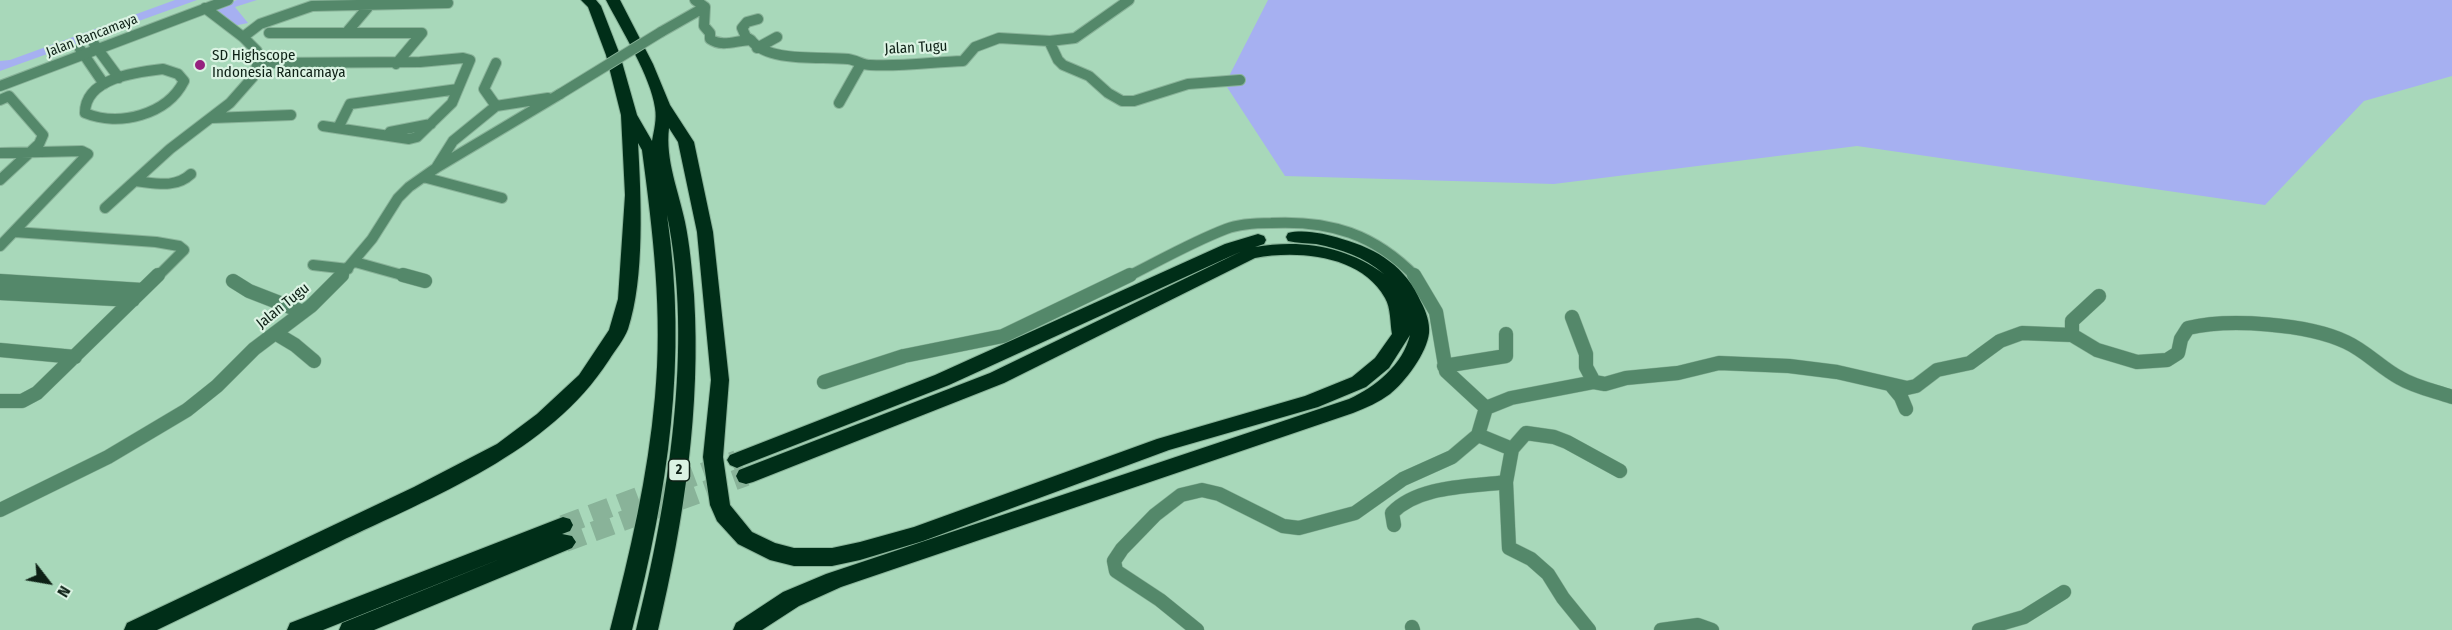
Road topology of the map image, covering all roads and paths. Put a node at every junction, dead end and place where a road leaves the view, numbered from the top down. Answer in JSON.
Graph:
{"nodes":[{"id":1,"x":212,"y":0,"type":"edge"},
{"id":2,"x":228,"y":0,"type":"edge"},
{"id":3,"x":588,"y":0,"type":"edge"},
{"id":4,"x":613,"y":0,"type":"edge"},
{"id":5,"x":695,"y":0,"type":"edge"},
{"id":6,"x":1129,"y":0,"type":"edge"},
{"id":7,"x":448,"y":3,"type":"dead end"},
{"id":8,"x":369,"y":6,"type":"junction"},
{"id":9,"x":705,"y":7,"type":"junction"},
{"id":10,"x":205,"y":8,"type":"junction"},
{"id":11,"x":684,"y":18,"type":"junction"},
{"id":12,"x":758,"y":19,"type":"dead end"},
{"id":13,"x":347,"y":32,"type":"junction"},
{"id":14,"x":269,"y":33,"type":"dead end"},
{"id":15,"x":243,"y":37,"type":"junction"},
{"id":16,"x":777,"y":37,"type":"dead end"},
{"id":17,"x":1050,"y":43,"type":"junction"},
{"id":18,"x":754,"y":44,"type":"junction"},
{"id":19,"x":96,"y":46,"type":"junction"},
{"id":20,"x":82,"y":52,"type":"junction"},
{"id":21,"x":399,"y":62,"type":"junction"},
{"id":22,"x":258,"y":63,"type":"junction"},
{"id":23,"x":496,"y":63,"type":"dead end"},
{"id":24,"x":861,"y":64,"type":"junction"},
{"id":25,"x":119,"y":78,"type":"junction"},
{"id":26,"x":0,"y":80,"type":"edge"},
{"id":27,"x":1240,"y":80,"type":"dead end"},
{"id":28,"x":104,"y":84,"type":"junction"},
{"id":29,"x":0,"y":86,"type":"edge"},
{"id":30,"x":458,"y":89,"type":"junction"},
{"id":31,"x":557,"y":95,"type":"junction"},
{"id":32,"x":5,"y":98,"type":"edge"},
{"id":33,"x":838,"y":103,"type":"dead end"},
{"id":34,"x":496,"y":106,"type":"junction"},
{"id":35,"x":663,"y":106,"type":"junction"},
{"id":36,"x":291,"y":115,"type":"dead end"},
{"id":37,"x":629,"y":115,"type":"junction"},
{"id":38,"x":212,"y":118,"type":"junction"},
{"id":39,"x":323,"y":126,"type":"dead end"},
{"id":40,"x":339,"y":126,"type":"junction"},
{"id":41,"x":0,"y":153,"type":"edge"},
{"id":42,"x":28,"y":153,"type":"junction"},
{"id":43,"x":436,"y":168,"type":"junction"},
{"id":44,"x":191,"y":174,"type":"dead end"},
{"id":45,"x":423,"y":177,"type":"junction"},
{"id":46,"x":0,"y":180,"type":"edge"},
{"id":47,"x":135,"y":181,"type":"junction"},
{"id":48,"x":502,"y":198,"type":"dead end"},
{"id":49,"x":105,"y":208,"type":"dead end"},
{"id":50,"x":15,"y":232,"type":"junction"},
{"id":51,"x":672,"y":245,"type":"junction"},
{"id":52,"x":0,"y":246,"type":"edge"},
{"id":53,"x":312,"y":265,"type":"dead end"},
{"id":54,"x":351,"y":266,"type":"junction"},
{"id":55,"x":0,"y":281,"type":"edge"},
{"id":56,"x":233,"y":281,"type":"dead end"},
{"id":57,"x":425,"y":281,"type":"dead end"},
{"id":58,"x":142,"y":290,"type":"junction"},
{"id":59,"x":0,"y":293,"type":"edge"},
{"id":60,"x":2099,"y":296,"type":"dead end"},
{"id":61,"x":133,"y":300,"type":"junction"},
{"id":62,"x":303,"y":312,"type":"junction"},
{"id":63,"x":1572,"y":317,"type":"dead end"},
{"id":64,"x":275,"y":333,"type":"junction"},
{"id":65,"x":1506,"y":334,"type":"dead end"},
{"id":66,"x":2072,"y":335,"type":"junction"},
{"id":67,"x":0,"y":350,"type":"edge"},
{"id":68,"x":75,"y":357,"type":"junction"},
{"id":69,"x":314,"y":361,"type":"dead end"},
{"id":70,"x":1444,"y":366,"type":"junction"},
{"id":71,"x":824,"y":382,"type":"dead end"},
{"id":72,"x":1594,"y":382,"type":"junction"},
{"id":73,"x":1891,"y":385,"type":"junction"},
{"id":74,"x":2452,"y":397,"type":"edge"},
{"id":75,"x":0,"y":401,"type":"edge"},
{"id":76,"x":1486,"y":408,"type":"junction"},
{"id":77,"x":1906,"y":409,"type":"dead end"},
{"id":78,"x":1478,"y":435,"type":"junction"},
{"id":79,"x":1512,"y":449,"type":"junction"},
{"id":80,"x":1620,"y":471,"type":"dead end"},
{"id":81,"x":1506,"y":482,"type":"junction"},
{"id":82,"x":0,"y":510,"type":"edge"},
{"id":83,"x":1394,"y":525,"type":"dead end"},
{"id":84,"x":2064,"y":592,"type":"dead end"},
{"id":85,"x":135,"y":630,"type":"edge"},
{"id":86,"x":298,"y":630,"type":"edge"},
{"id":87,"x":350,"y":630,"type":"edge"},
{"id":88,"x":621,"y":630,"type":"edge"},
{"id":89,"x":647,"y":630,"type":"edge"},
{"id":90,"x":744,"y":630,"type":"edge"},
{"id":91,"x":1197,"y":630,"type":"edge"},
{"id":92,"x":1589,"y":630,"type":"edge"},
{"id":93,"x":1661,"y":630,"type":"edge"},
{"id":94,"x":1712,"y":630,"type":"edge"},
{"id":95,"x":1979,"y":630,"type":"edge"}],
"edges":[{"from":1,"to":19,"type":"street","name":"Jalan Rancamaya"},
{"from":2,"to":10,"type":"street","name":"Jalan Rancamaya"},
{"from":3,"to":37,"type":"highway","number":"2"},
{"from":4,"to":35,"type":"highway","number":"2"},
{"from":5,"to":9,"type":"street"},
{"from":5,"to":11,"type":"street"},
{"from":6,"to":17,"type":"street"},
{"from":7,"to":8,"type":"street"},
{"from":8,"to":13,"type":"street"},
{"from":8,"to":15,"type":"street"},
{"from":9,"to":11,"type":"street"},
{"from":9,"to":18,"type":"street","name":"Jalan Tugu"},
{"from":10,"to":15,"type":"street"},
{"from":10,"to":19,"type":"street","name":"Jalan Rancamaya"},
{"from":11,"to":31,"type":"street","name":"Jalan Tugu","bridge":true},
{"from":12,"to":18,"type":"street"},
{"from":13,"to":14,"type":"street"},
{"from":13,"to":21,"type":"street"},
{"from":15,"to":22,"type":"street"},
{"from":16,"to":18,"type":"street"},
{"from":17,"to":24,"type":"street","name":"Jalan Tugu"},
{"from":17,"to":27,"type":"street"},
{"from":18,"to":24,"type":"street","name":"Jalan Tugu"},
{"from":19,"to":20,"type":"street","name":"Jalan Rancamaya"},
{"from":19,"to":25,"type":"street"},
{"from":20,"to":26,"type":"street","name":"Jalan Rancamaya"},
{"from":20,"to":28,"type":"street"},
{"from":20,"to":29,"type":"street","name":"Jalan Rancamaya"},
{"from":21,"to":22,"type":"street"},
{"from":21,"to":30,"type":"street"},
{"from":22,"to":38,"type":"street"},
{"from":23,"to":34,"type":"street"},
{"from":24,"to":33,"type":"street"},
{"from":25,"to":28,"type":"street"},
{"from":25,"to":28,"type":"street"},
{"from":30,"to":40,"type":"street"},
{"from":30,"to":40,"type":"street"},
{"from":31,"to":34,"type":"street"},
{"from":31,"to":43,"type":"street","name":"Jalan Tugu"},
{"from":32,"to":42,"type":"street"},
{"from":34,"to":43,"type":"street"},
{"from":35,"to":51,"type":"highway","number":"2"},
{"from":35,"to":90,"type":"highway"},
{"from":36,"to":38,"type":"street"},
{"from":37,"to":51,"type":"highway","number":"2"},
{"from":37,"to":85,"type":"highway"},
{"from":38,"to":47,"type":"street"},
{"from":39,"to":40,"type":"street"},
{"from":41,"to":42,"type":"street"},
{"from":42,"to":46,"type":"street"},
{"from":42,"to":50,"type":"street"},
{"from":43,"to":45,"type":"street","name":"Jalan Tugu"},
{"from":44,"to":47,"type":"street"},
{"from":45,"to":48,"type":"street"},
{"from":45,"to":54,"type":"street","name":"Jalan Tugu"},
{"from":47,"to":49,"type":"street"},
{"from":50,"to":52,"type":"street"},
{"from":50,"to":58,"type":"street"},
{"from":51,"to":88,"type":"highway","number":"2"},
{"from":51,"to":89,"type":"highway","number":"2"},
{"from":53,"to":54,"type":"street"},
{"from":54,"to":57,"type":"street"},
{"from":54,"to":62,"type":"street","name":"Jalan Tugu"},
{"from":55,"to":58,"type":"street"},
{"from":56,"to":62,"type":"street"},
{"from":58,"to":61,"type":"street"},
{"from":59,"to":61,"type":"street"},
{"from":60,"to":66,"type":"street"},
{"from":61,"to":68,"type":"street"},
{"from":62,"to":64,"type":"street","name":"Jalan Tugu"},
{"from":63,"to":72,"type":"street"},
{"from":64,"to":69,"type":"street"},
{"from":64,"to":82,"type":"street","name":"Jalan Tugu"},
{"from":65,"to":70,"type":"street"},
{"from":66,"to":73,"type":"street"},
{"from":66,"to":74,"type":"street"},
{"from":67,"to":68,"type":"street"},
{"from":68,"to":75,"type":"street"},
{"from":70,"to":71,"type":"street"},
{"from":70,"to":76,"type":"street"},
{"from":72,"to":73,"type":"street"},
{"from":72,"to":76,"type":"street"},
{"from":73,"to":77,"type":"street"},
{"from":76,"to":78,"type":"street"},
{"from":78,"to":79,"type":"street"},
{"from":78,"to":91,"type":"street"},
{"from":79,"to":80,"type":"street"},
{"from":79,"to":81,"type":"street"},
{"from":81,"to":83,"type":"street"},
{"from":81,"to":92,"type":"street"},
{"from":84,"to":95,"type":"street"},
{"from":86,"to":87,"type":"highway"},
{"from":93,"to":94,"type":"street"}]}
